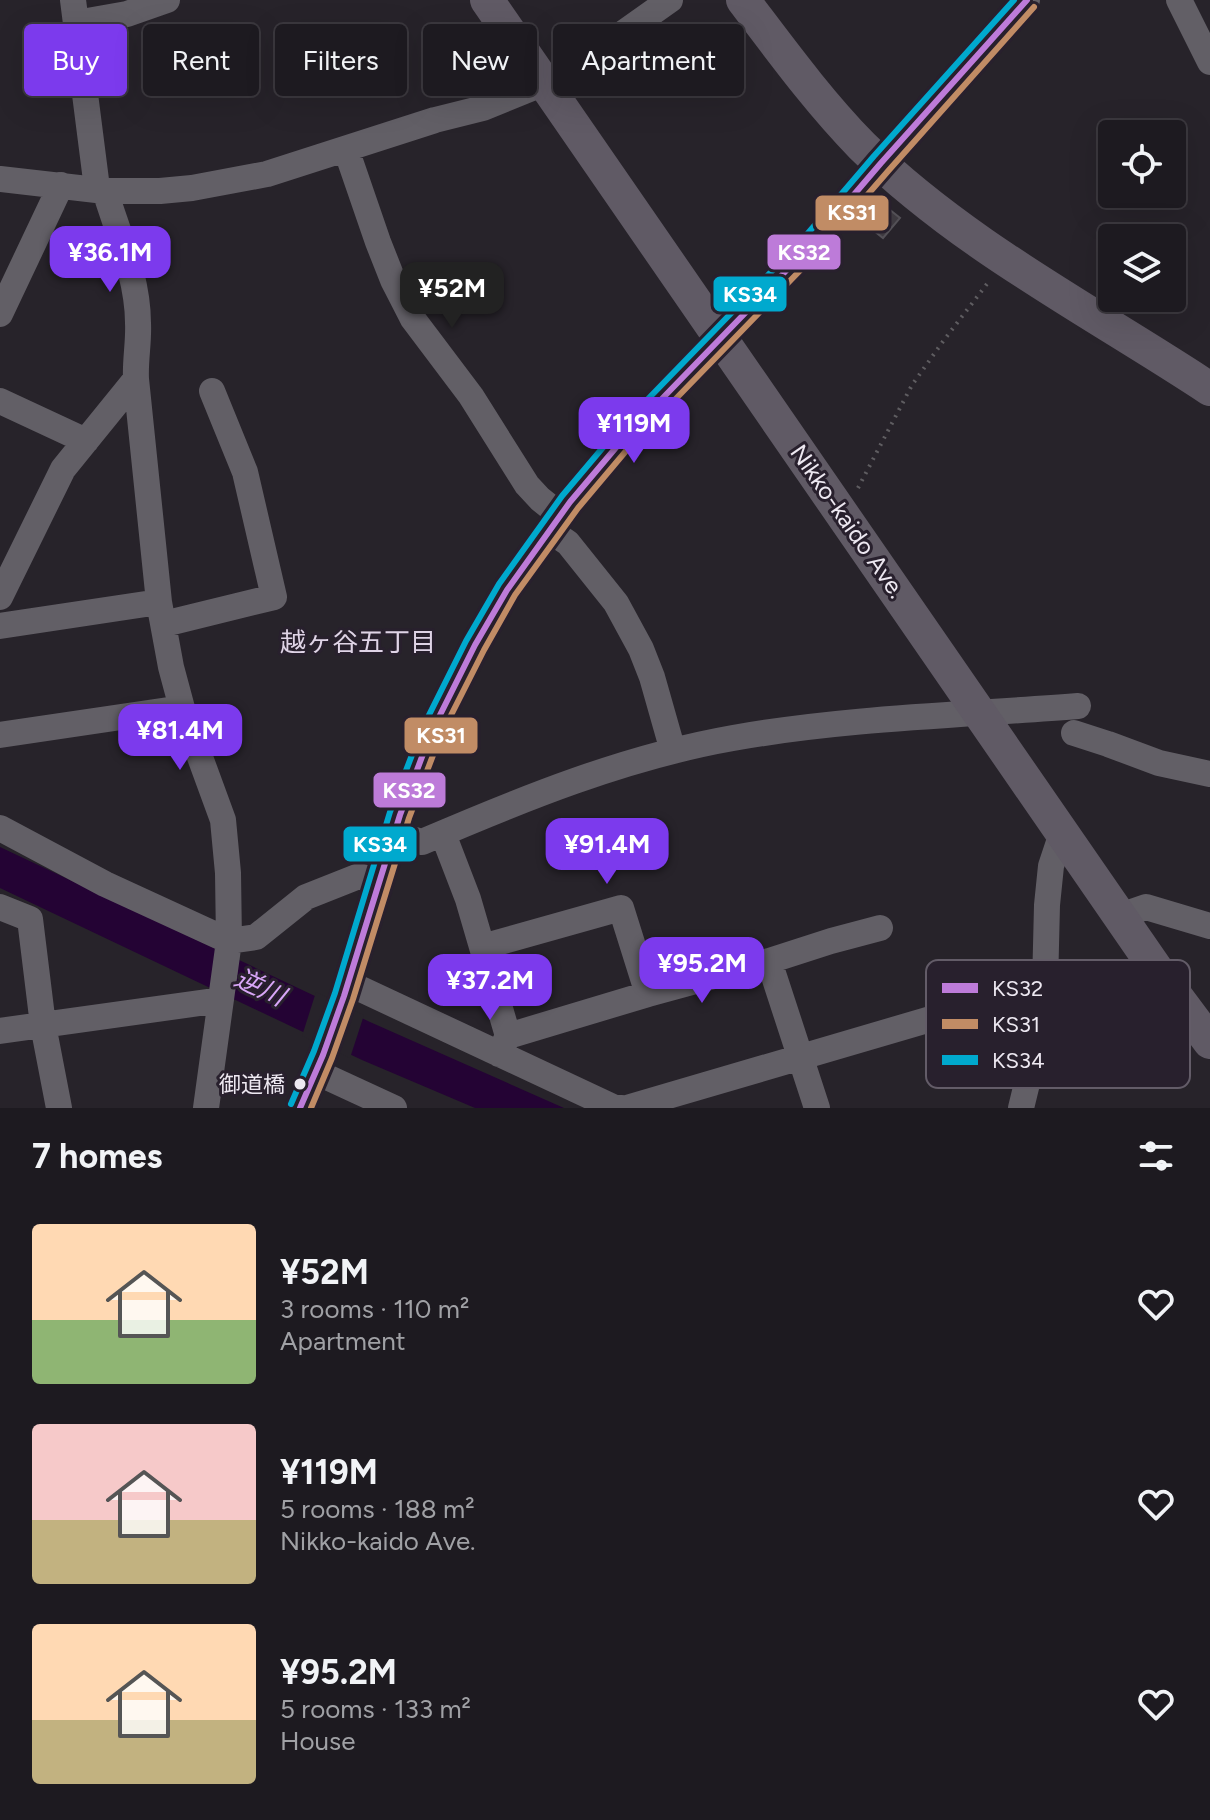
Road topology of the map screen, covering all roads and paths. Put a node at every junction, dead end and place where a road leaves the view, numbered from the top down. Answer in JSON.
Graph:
{"nodes":[{"id":1,"x":167,"y":0,"type":"edge"},
{"id":2,"x":487,"y":0,"type":"edge"},
{"id":3,"x":670,"y":0,"type":"edge"},
{"id":4,"x":743,"y":0,"type":"edge"},
{"id":5,"x":1027,"y":0,"type":"edge"},
{"id":6,"x":1179,"y":0,"type":"edge"},
{"id":7,"x":74,"y":11,"type":"edge"},
{"id":8,"x":1210,"y":62,"type":"edge"},
{"id":9,"x":543,"y":84,"type":"junction"},
{"id":10,"x":346,"y":149,"type":"junction"},
{"id":11,"x":881,"y":163,"type":"junction"},
{"id":12,"x":0,"y":179,"type":"edge"},
{"id":13,"x":61,"y":185,"type":"junction"},
{"id":14,"x":101,"y":190,"type":"junction"},
{"id":15,"x":1007,"y":260,"type":"junction"},
{"id":16,"x":0,"y":314,"type":"edge"},
{"id":17,"x":720,"y":339,"type":"junction"},
{"id":18,"x":136,"y":379,"type":"junction"},
{"id":19,"x":1209,"y":386,"type":"edge"},
{"id":20,"x":212,"y":391,"type":"dead end"},
{"id":21,"x":0,"y":401,"type":"edge"},
{"id":22,"x":86,"y":441,"type":"junction"},
{"id":23,"x":854,"y":497,"type":"dead end"},
{"id":24,"x":555,"y":523,"type":"junction"},
{"id":25,"x":0,"y":597,"type":"edge"},
{"id":26,"x":162,"y":613,"type":"junction"},
{"id":27,"x":0,"y":626,"type":"edge"},
{"id":28,"x":1078,"y":706,"type":"dead end"},
{"id":29,"x":182,"y":708,"type":"junction"},
{"id":30,"x":979,"y":713,"type":"junction"},
{"id":31,"x":1074,"y":733,"type":"dead end"},
{"id":32,"x":0,"y":735,"type":"edge"},
{"id":33,"x":673,"y":751,"type":"junction"},
{"id":34,"x":1210,"y":774,"type":"edge"},
{"id":35,"x":0,"y":828,"type":"edge"},
{"id":36,"x":1062,"y":833,"type":"junction"},
{"id":37,"x":394,"y":834,"type":"junction"},
{"id":38,"x":443,"y":834,"type":"junction"},
{"id":39,"x":380,"y":882,"type":"junction"},
{"id":40,"x":0,"y":907,"type":"edge"},
{"id":41,"x":1120,"y":916,"type":"junction"},
{"id":42,"x":1210,"y":926,"type":"edge"},
{"id":43,"x":880,"y":928,"type":"dead end"},
{"id":44,"x":482,"y":947,"type":"junction"},
{"id":45,"x":228,"y":948,"type":"junction"},
{"id":46,"x":1045,"y":960,"type":"edge"},
{"id":47,"x":1150,"y":960,"type":"edge"},
{"id":48,"x":769,"y":961,"type":"junction"},
{"id":49,"x":346,"y":990,"type":"junction"},
{"id":50,"x":648,"y":994,"type":"junction"},
{"id":51,"x":221,"y":1000,"type":"junction"},
{"id":52,"x":1190,"y":1015,"type":"edge"},
{"id":53,"x":926,"y":1020,"type":"edge"},
{"id":54,"x":43,"y":1025,"type":"junction"},
{"id":55,"x":0,"y":1031,"type":"edge"},
{"id":56,"x":1210,"y":1042,"type":"edge"},
{"id":57,"x":504,"y":1045,"type":"junction"},
{"id":58,"x":799,"y":1057,"type":"junction"},
{"id":59,"x":319,"y":1063,"type":"junction"},
{"id":60,"x":1026,"y":1088,"type":"edge"},
{"id":61,"x":59,"y":1108,"type":"edge"},
{"id":62,"x":204,"y":1108,"type":"edge"},
{"id":63,"x":300,"y":1108,"type":"edge"},
{"id":64,"x":394,"y":1108,"type":"edge"},
{"id":65,"x":624,"y":1108,"type":"edge"},
{"id":66,"x":817,"y":1108,"type":"edge"},
{"id":67,"x":1021,"y":1108,"type":"edge"}],
"edges":[{"from":1,"to":7,"type":"street"},
{"from":2,"to":9,"type":"main road","name":"Nikko-kaido Ave."},
{"from":3,"to":9,"type":"street"},
{"from":4,"to":11,"type":"main road"},
{"from":5,"to":11,"type":"street"},
{"from":6,"to":8,"type":"street"},
{"from":7,"to":14,"type":"street"},
{"from":9,"to":10,"type":"street"},
{"from":9,"to":17,"type":"main road","name":"Nikko-kaido Ave."},
{"from":10,"to":14,"type":"street"},
{"from":10,"to":24,"type":"street"},
{"from":11,"to":15,"type":"main road"},
{"from":11,"to":17,"type":"street"},
{"from":12,"to":13,"type":"street"},
{"from":13,"to":14,"type":"street"},
{"from":13,"to":16,"type":"street"},
{"from":14,"to":18,"type":"street"},
{"from":15,"to":19,"type":"main road"},
{"from":15,"to":23,"type":"path"},
{"from":17,"to":24,"type":"street"},
{"from":17,"to":30,"type":"main road","name":"Nikko-kaido Ave."},
{"from":18,"to":22,"type":"street"},
{"from":18,"to":26,"type":"street"},
{"from":20,"to":26,"type":"street"},
{"from":21,"to":22,"type":"street"},
{"from":22,"to":25,"type":"street"},
{"from":24,"to":33,"type":"street"},
{"from":24,"to":37,"type":"street"},
{"from":26,"to":27,"type":"street"},
{"from":26,"to":29,"type":"street"},
{"from":28,"to":30,"type":"street"},
{"from":29,"to":32,"type":"street"},
{"from":29,"to":45,"type":"street"},
{"from":30,"to":33,"type":"street"},
{"from":30,"to":36,"type":"main road","name":"Nikko-kaido Ave."},
{"from":31,"to":34,"type":"street"},
{"from":33,"to":38,"type":"street"},
{"from":35,"to":45,"type":"street"},
{"from":36,"to":41,"type":"main road","name":"Nikko-kaido Ave."},
{"from":36,"to":46,"type":"street"},
{"from":37,"to":38,"type":"street"},
{"from":37,"to":39,"type":"street"},
{"from":38,"to":44,"type":"street"},
{"from":39,"to":45,"type":"street"},
{"from":39,"to":49,"type":"street"},
{"from":40,"to":54,"type":"street"},
{"from":41,"to":42,"type":"street"},
{"from":41,"to":47,"type":"main road","name":"Nikko-kaido Ave."},
{"from":43,"to":48,"type":"street"},
{"from":44,"to":50,"type":"street"},
{"from":44,"to":57,"type":"street"},
{"from":45,"to":51,"type":"street"},
{"from":48,"to":50,"type":"street"},
{"from":48,"to":58,"type":"street"},
{"from":49,"to":57,"type":"street"},
{"from":49,"to":59,"type":"street"},
{"from":50,"to":57,"type":"street"},
{"from":51,"to":54,"type":"street"},
{"from":51,"to":62,"type":"street"},
{"from":52,"to":56,"type":"main road","name":"Nikko-kaido Ave."},
{"from":53,"to":58,"type":"street"},
{"from":54,"to":55,"type":"street"},
{"from":54,"to":61,"type":"street"},
{"from":57,"to":65,"type":"street"},
{"from":58,"to":65,"type":"street"},
{"from":58,"to":66,"type":"street"},
{"from":59,"to":63,"type":"street"},
{"from":59,"to":64,"type":"street"},
{"from":60,"to":67,"type":"street"}]}
